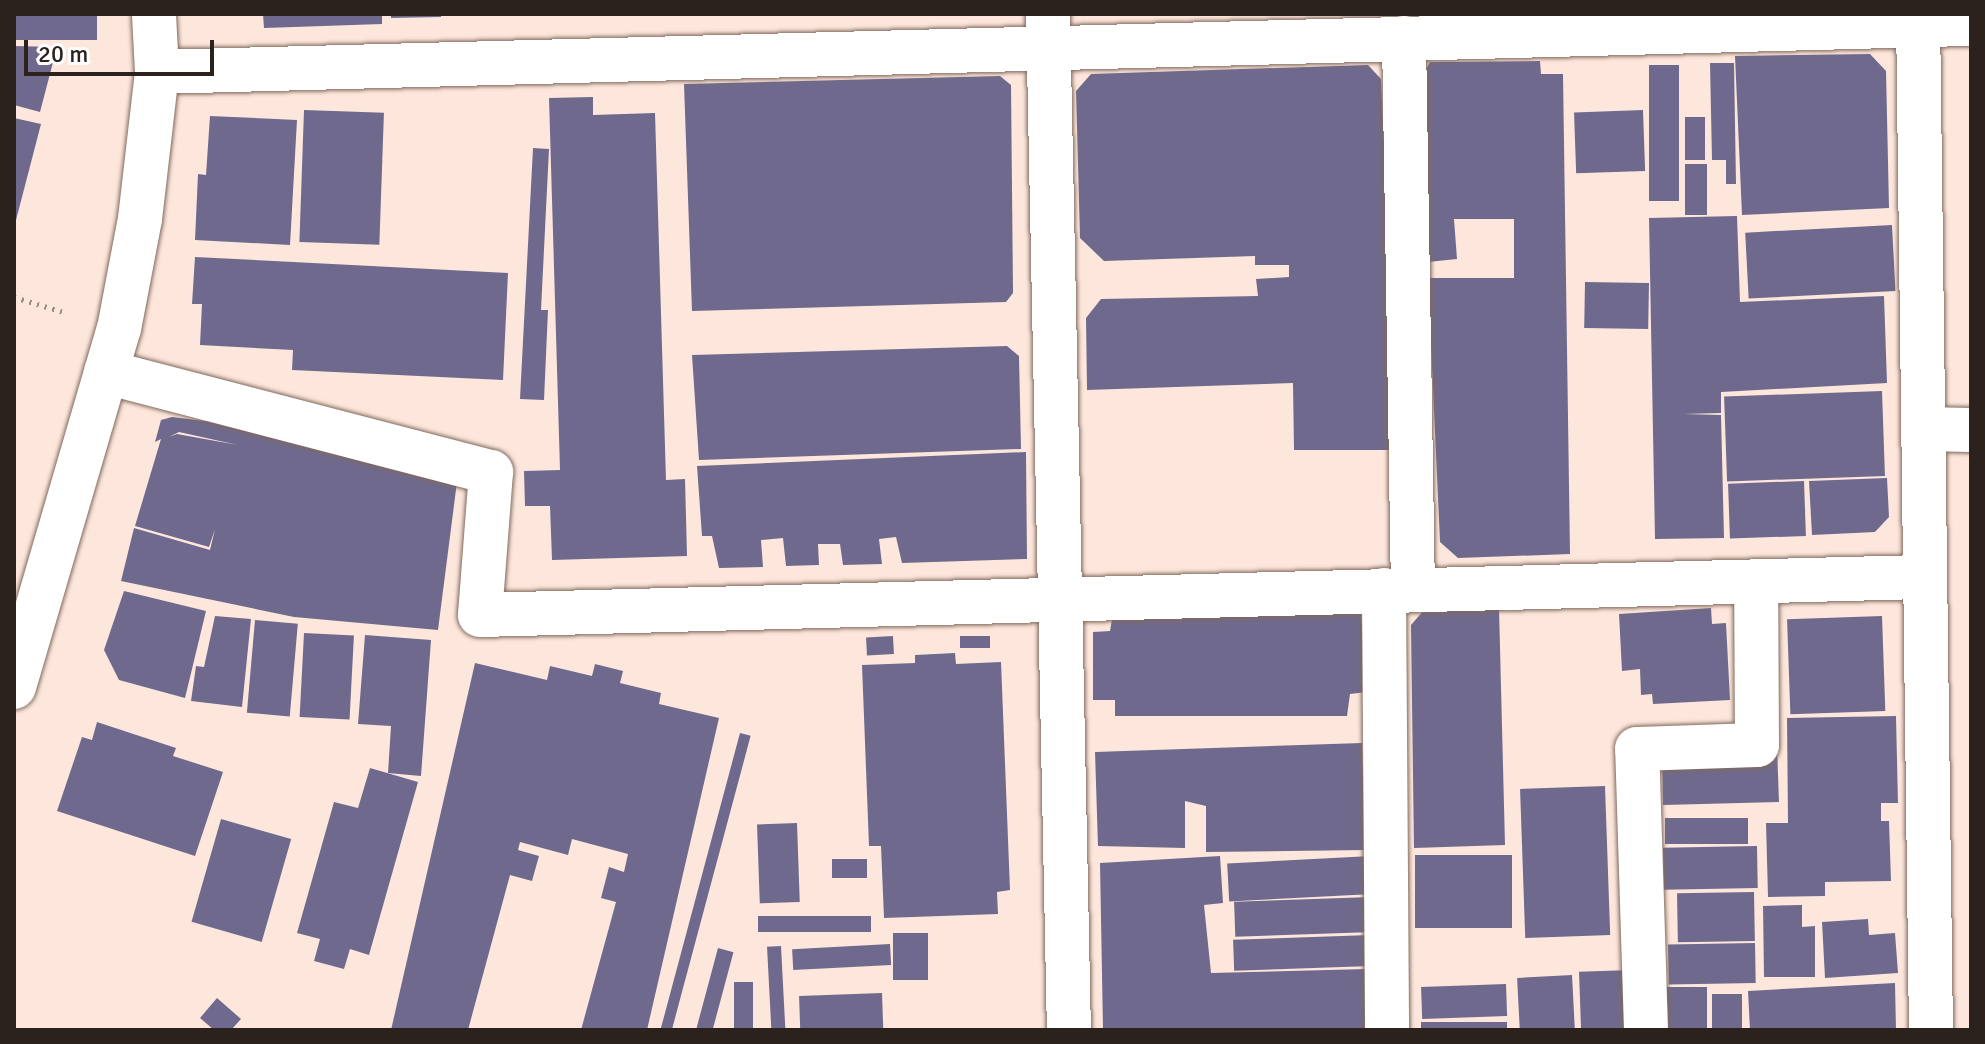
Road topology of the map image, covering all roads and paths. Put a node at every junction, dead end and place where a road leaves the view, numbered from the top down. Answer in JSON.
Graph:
{"nodes":[{"id":1,"x":154,"y":14,"type":"edge"},
{"id":2,"x":1918,"y":21,"type":"edge"},
{"id":3,"x":1971,"y":24,"type":"edge"},
{"id":4,"x":1048,"y":30,"type":"edge"},
{"id":5,"x":1404,"y":38,"type":"junction"},
{"id":6,"x":157,"y":72,"type":"junction"},
{"id":7,"x":106,"y":372,"type":"junction"},
{"id":8,"x":1924,"y":429,"type":"junction"},
{"id":9,"x":1971,"y":430,"type":"edge"},
{"id":10,"x":1922,"y":577,"type":"junction"},
{"id":11,"x":1756,"y":581,"type":"junction"},
{"id":12,"x":1398,"y":590,"type":"junction"},
{"id":13,"x":1056,"y":597,"type":"junction"},
{"id":14,"x":14,"y":687,"type":"edge"},
{"id":15,"x":1069,"y":1030,"type":"edge"},
{"id":16,"x":1387,"y":1030,"type":"edge"},
{"id":17,"x":1646,"y":1030,"type":"edge"},
{"id":18,"x":1931,"y":1030,"type":"edge"}],
"edges":[{"from":1,"to":6,"type":"street"},
{"from":2,"to":3,"type":"street"},
{"from":2,"to":5,"type":"street"},
{"from":2,"to":8,"type":"street"},
{"from":4,"to":5,"type":"street"},
{"from":4,"to":6,"type":"street"},
{"from":4,"to":13,"type":"street"},
{"from":5,"to":12,"type":"street"},
{"from":6,"to":7,"type":"street"},
{"from":7,"to":13,"type":"street"},
{"from":7,"to":14,"type":"street"},
{"from":8,"to":9,"type":"street"},
{"from":8,"to":10,"type":"street"},
{"from":10,"to":11,"type":"street"},
{"from":10,"to":18,"type":"street"},
{"from":11,"to":12,"type":"street"},
{"from":11,"to":17,"type":"street"},
{"from":12,"to":13,"type":"street"},
{"from":12,"to":16,"type":"street"},
{"from":13,"to":15,"type":"street"}]}
